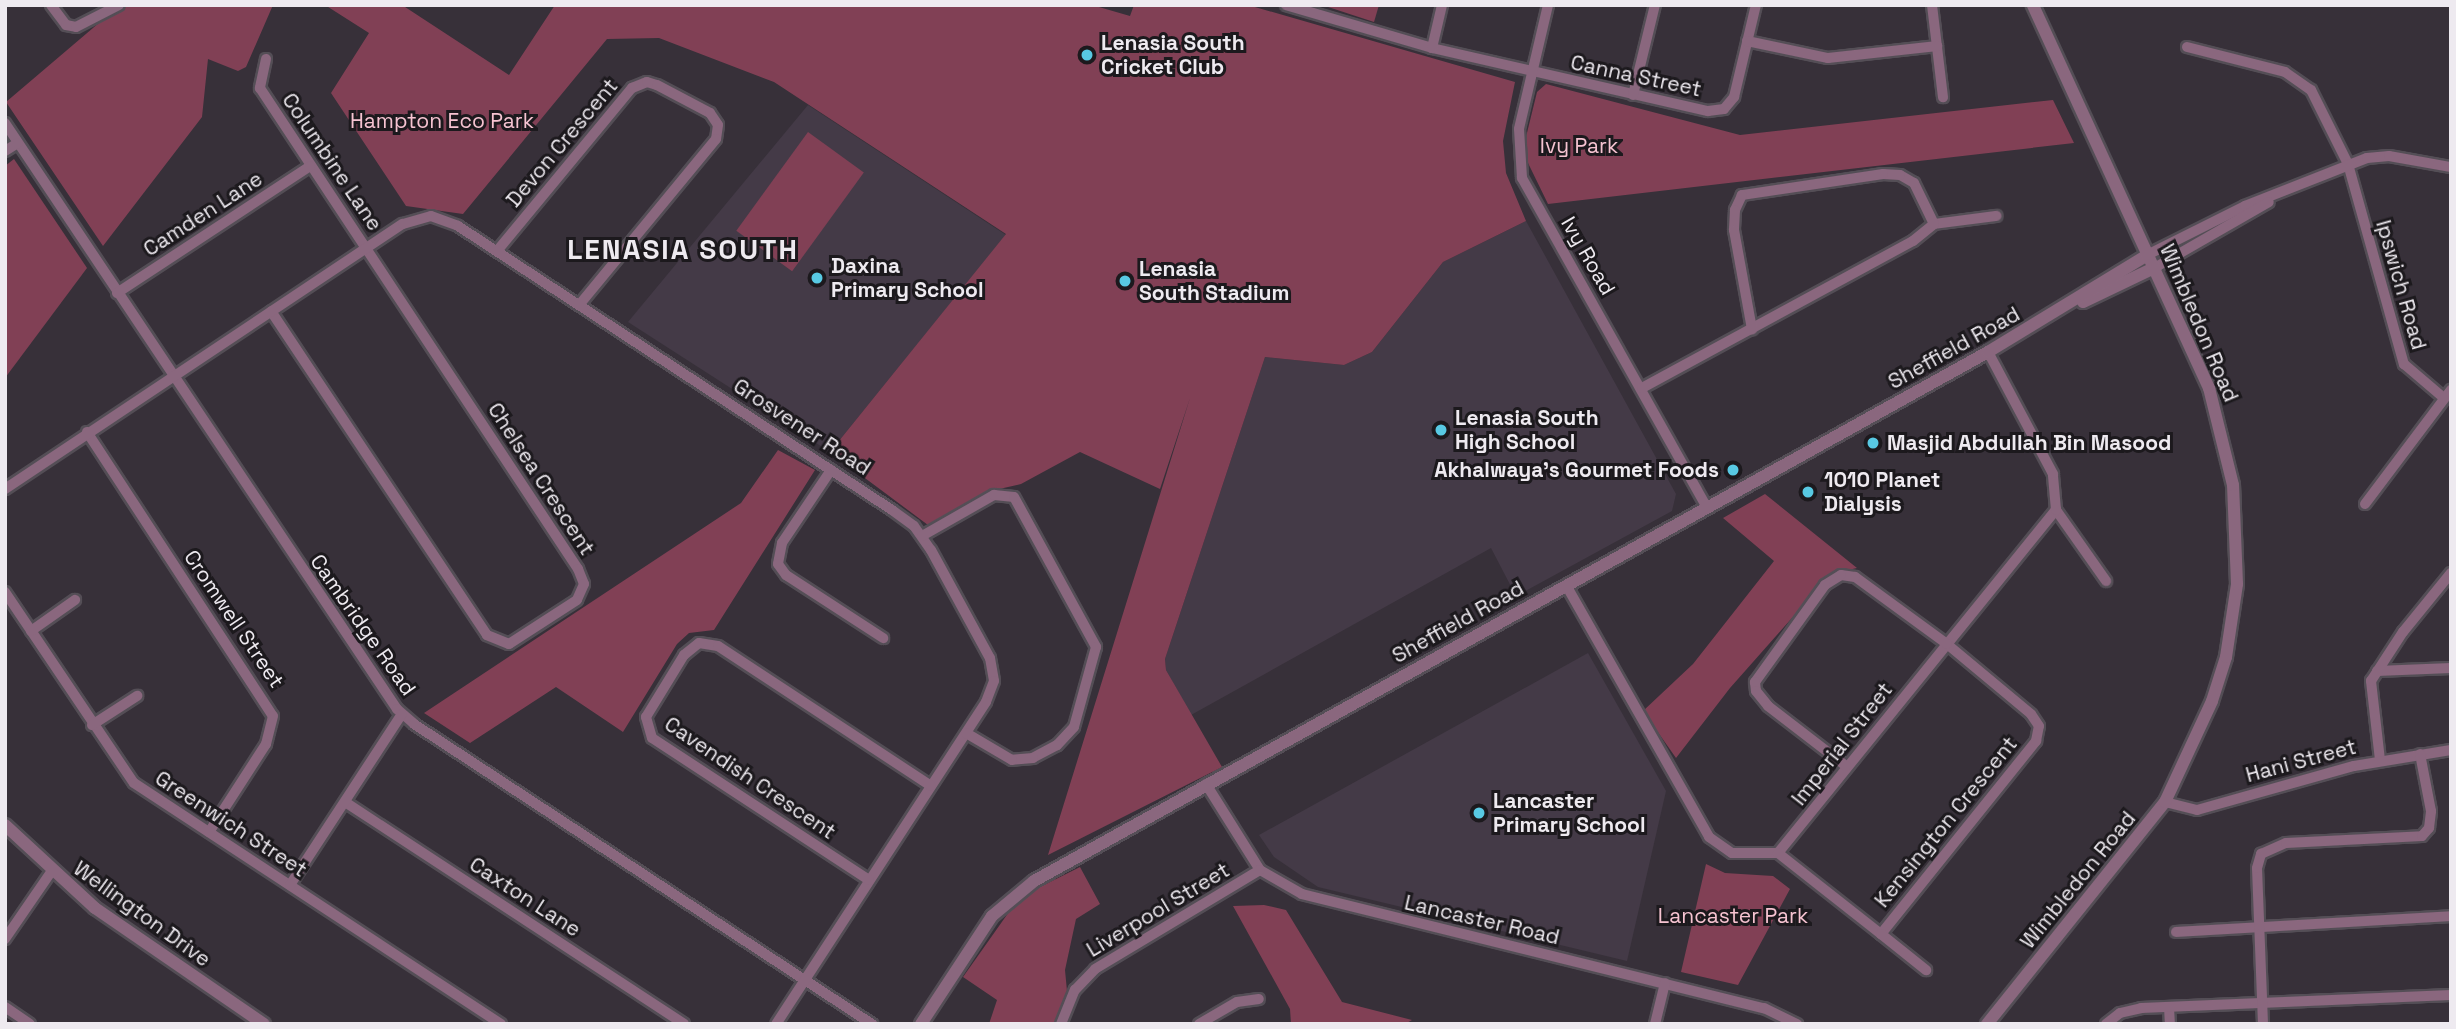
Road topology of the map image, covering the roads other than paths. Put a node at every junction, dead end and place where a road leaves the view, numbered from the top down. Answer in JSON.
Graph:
{"nodes":[{"id":1,"x":51,"y":5,"type":"edge"},
{"id":2,"x":118,"y":5,"type":"edge"},
{"id":3,"x":1286,"y":5,"type":"edge"},
{"id":4,"x":1442,"y":5,"type":"edge"},
{"id":5,"x":1548,"y":5,"type":"edge"},
{"id":6,"x":1655,"y":5,"type":"edge"},
{"id":7,"x":1756,"y":5,"type":"edge"},
{"id":8,"x":1932,"y":5,"type":"edge"},
{"id":9,"x":2033,"y":5,"type":"edge"},
{"id":10,"x":1747,"y":41,"type":"junction"},
{"id":11,"x":1937,"y":46,"type":"junction"},
{"id":12,"x":2187,"y":47,"type":"dead end"},
{"id":13,"x":1432,"y":48,"type":"junction"},
{"id":14,"x":266,"y":58,"type":"dead end"},
{"id":15,"x":1533,"y":73,"type":"junction"},
{"id":16,"x":1633,"y":95,"type":"junction"},
{"id":17,"x":1943,"y":97,"type":"dead end"},
{"id":18,"x":5,"y":123,"type":"edge"},
{"id":19,"x":18,"y":142,"type":"junction"},
{"id":20,"x":5,"y":151,"type":"edge"},
{"id":21,"x":2348,"y":164,"type":"junction"},
{"id":22,"x":310,"y":166,"type":"junction"},
{"id":23,"x":2451,"y":167,"type":"edge"},
{"id":24,"x":2286,"y":190,"type":"junction"},
{"id":25,"x":1996,"y":216,"type":"dead end"},
{"id":26,"x":1934,"y":224,"type":"junction"},
{"id":27,"x":366,"y":249,"type":"junction"},
{"id":28,"x":497,"y":251,"type":"junction"},
{"id":29,"x":2149,"y":254,"type":"junction"},
{"id":30,"x":2156,"y":267,"type":"junction"},
{"id":31,"x":117,"y":293,"type":"junction"},
{"id":32,"x":579,"y":304,"type":"junction"},
{"id":33,"x":2063,"y":309,"type":"junction"},
{"id":34,"x":271,"y":311,"type":"junction"},
{"id":35,"x":1752,"y":329,"type":"junction"},
{"id":36,"x":1988,"y":352,"type":"junction"},
{"id":37,"x":173,"y":376,"type":"junction"},
{"id":38,"x":1642,"y":388,"type":"junction"},
{"id":39,"x":2448,"y":394,"type":"edge"},
{"id":40,"x":87,"y":432,"type":"junction"},
{"id":41,"x":831,"y":470,"type":"junction"},
{"id":42,"x":5,"y":489,"type":"edge"},
{"id":43,"x":2365,"y":504,"type":"dead end"},
{"id":44,"x":1707,"y":507,"type":"junction"},
{"id":45,"x":2056,"y":510,"type":"junction"},
{"id":46,"x":922,"y":536,"type":"junction"},
{"id":47,"x":2451,"y":573,"type":"edge"},
{"id":48,"x":2106,"y":581,"type":"dead end"},
{"id":49,"x":1566,"y":585,"type":"junction"},
{"id":50,"x":5,"y":592,"type":"edge"},
{"id":51,"x":75,"y":600,"type":"dead end"},
{"id":52,"x":31,"y":631,"type":"junction"},
{"id":53,"x":884,"y":638,"type":"dead end"},
{"id":54,"x":1947,"y":644,"type":"junction"},
{"id":55,"x":2451,"y":668,"type":"edge"},
{"id":56,"x":2377,"y":671,"type":"junction"},
{"id":57,"x":137,"y":696,"type":"dead end"},
{"id":58,"x":402,"y":714,"type":"junction"},
{"id":59,"x":92,"y":725,"type":"junction"},
{"id":60,"x":966,"y":733,"type":"junction"},
{"id":61,"x":2451,"y":750,"type":"edge"},
{"id":62,"x":2420,"y":754,"type":"junction"},
{"id":63,"x":2381,"y":760,"type":"junction"},
{"id":64,"x":1846,"y":766,"type":"junction"},
{"id":65,"x":1206,"y":784,"type":"junction"},
{"id":66,"x":930,"y":785,"type":"junction"},
{"id":67,"x":345,"y":802,"type":"junction"},
{"id":68,"x":2165,"y":802,"type":"junction"},
{"id":69,"x":5,"y":825,"type":"edge"},
{"id":70,"x":209,"y":832,"type":"junction"},
{"id":71,"x":1777,"y":853,"type":"junction"},
{"id":72,"x":1260,"y":870,"type":"junction"},
{"id":73,"x":51,"y":872,"type":"junction"},
{"id":74,"x":869,"y":880,"type":"junction"},
{"id":75,"x":290,"y":885,"type":"junction"},
{"id":76,"x":2451,"y":916,"type":"edge"},
{"id":77,"x":2259,"y":926,"type":"junction"},
{"id":78,"x":2176,"y":932,"type":"dead end"},
{"id":79,"x":1881,"y":934,"type":"junction"},
{"id":80,"x":5,"y":939,"type":"edge"},
{"id":81,"x":1926,"y":970,"type":"dead end"},
{"id":82,"x":805,"y":981,"type":"junction"},
{"id":83,"x":1665,"y":983,"type":"junction"},
{"id":84,"x":2451,"y":995,"type":"edge"},
{"id":85,"x":1259,"y":999,"type":"dead end"},
{"id":86,"x":2262,"y":1005,"type":"junction"},
{"id":87,"x":5,"y":1007,"type":"edge"},
{"id":88,"x":2169,"y":1007,"type":"junction"},
{"id":89,"x":30,"y":1024,"type":"edge"},
{"id":90,"x":264,"y":1024,"type":"edge"},
{"id":91,"x":501,"y":1024,"type":"edge"},
{"id":92,"x":684,"y":1024,"type":"edge"},
{"id":93,"x":776,"y":1024,"type":"edge"},
{"id":94,"x":872,"y":1024,"type":"edge"},
{"id":95,"x":921,"y":1024,"type":"edge"},
{"id":96,"x":1061,"y":1024,"type":"edge"},
{"id":97,"x":1199,"y":1024,"type":"edge"},
{"id":98,"x":1655,"y":1024,"type":"edge"},
{"id":99,"x":1797,"y":1024,"type":"edge"},
{"id":100,"x":1987,"y":1024,"type":"edge"},
{"id":101,"x":2106,"y":1024,"type":"edge"},
{"id":102,"x":2170,"y":1024,"type":"edge"},
{"id":103,"x":2263,"y":1024,"type":"edge"}],
"edges":[{"from":1,"to":2,"type":"street"},
{"from":3,"to":13,"type":"street","name":"Canna Street"},
{"from":4,"to":13,"type":"street"},
{"from":5,"to":15,"type":"street","name":"Ivy Road"},
{"from":6,"to":16,"type":"street"},
{"from":7,"to":10,"type":"street","name":"Canna Street"},
{"from":8,"to":11,"type":"street"},
{"from":9,"to":29,"type":"street","name":"Wimbledon Road"},
{"from":10,"to":11,"type":"street"},
{"from":10,"to":16,"type":"street","name":"Canna Street"},
{"from":11,"to":17,"type":"street"},
{"from":12,"to":21,"type":"street","name":"Ipswich Road"},
{"from":13,"to":15,"type":"street","name":"Canna Street"},
{"from":14,"to":22,"type":"street","name":"Columbine Lane"},
{"from":15,"to":16,"type":"street","name":"Canna Street"},
{"from":15,"to":38,"type":"street","name":"Ivy Road"},
{"from":18,"to":19,"type":"street","name":"Cambridge Road"},
{"from":19,"to":20,"type":"street"},
{"from":19,"to":31,"type":"street","name":"Cambridge Road"},
{"from":21,"to":23,"type":"street"},
{"from":21,"to":24,"type":"street"},
{"from":21,"to":39,"type":"street","name":"Ipswich Road"},
{"from":22,"to":27,"type":"street","name":"Columbine Lane"},
{"from":22,"to":31,"type":"street","name":"Camden Lane"},
{"from":24,"to":29,"type":"street"},
{"from":24,"to":30,"type":"street"},
{"from":25,"to":26,"type":"street"},
{"from":26,"to":35,"type":"street"},
{"from":26,"to":35,"type":"street"},
{"from":27,"to":28,"type":"street","name":"Grosvener Road"},
{"from":27,"to":34,"type":"street","name":"Grosvener Road"},
{"from":27,"to":34,"type":"street","name":"Chelsea Crescent"},
{"from":28,"to":32,"type":"street","name":"Grosvener Road"},
{"from":28,"to":32,"type":"street","name":"Devon Crescent"},
{"from":29,"to":30,"type":"street","name":"Wimbledon Road"},
{"from":29,"to":33,"type":"street","name":"Sheffield Road"},
{"from":30,"to":33,"type":"street","name":"Sheffield Road"},
{"from":30,"to":68,"type":"street","name":"Wimbledon Road"},
{"from":31,"to":37,"type":"street","name":"Cambridge Road"},
{"from":32,"to":41,"type":"street","name":"Grosvener Road"},
{"from":33,"to":36,"type":"street","name":"Sheffield Road"},
{"from":34,"to":37,"type":"street","name":"Grosvener Road"},
{"from":35,"to":38,"type":"street"},
{"from":36,"to":44,"type":"street","name":"Sheffield Road"},
{"from":36,"to":45,"type":"street"},
{"from":37,"to":40,"type":"street"},
{"from":37,"to":58,"type":"street","name":"Cambridge Road"},
{"from":38,"to":44,"type":"street","name":"Ivy Road"},
{"from":39,"to":43,"type":"street"},
{"from":40,"to":42,"type":"street"},
{"from":40,"to":70,"type":"street","name":"Cromwell Street"},
{"from":41,"to":46,"type":"street","name":"Grosvener Road"},
{"from":41,"to":53,"type":"street"},
{"from":44,"to":49,"type":"street","name":"Sheffield Road"},
{"from":45,"to":48,"type":"street"},
{"from":45,"to":54,"type":"street","name":"Imperial Street"},
{"from":46,"to":60,"type":"street","name":"Grosvener Road"},
{"from":46,"to":60,"type":"street"},
{"from":47,"to":56,"type":"street"},
{"from":49,"to":65,"type":"street","name":"Sheffield Road"},
{"from":49,"to":71,"type":"street"},
{"from":50,"to":52,"type":"street","name":"Greenwich Street"},
{"from":51,"to":52,"type":"street"},
{"from":52,"to":59,"type":"street","name":"Greenwich Street"},
{"from":54,"to":64,"type":"street","name":"Imperial Street"},
{"from":54,"to":64,"type":"street"},
{"from":54,"to":79,"type":"street","name":"Kensington Crescent"},
{"from":55,"to":56,"type":"street"},
{"from":56,"to":63,"type":"street"},
{"from":57,"to":59,"type":"street"},
{"from":58,"to":67,"type":"street"},
{"from":58,"to":82,"type":"street","name":"Cambridge Road"},
{"from":59,"to":70,"type":"street","name":"Greenwich Street"},
{"from":60,"to":66,"type":"street","name":"Grosvener Road"},
{"from":61,"to":62,"type":"street","name":"Hani Street"},
{"from":62,"to":63,"type":"street","name":"Hani Street"},
{"from":62,"to":77,"type":"street"},
{"from":63,"to":68,"type":"street","name":"Hani Street"},
{"from":64,"to":71,"type":"street","name":"Imperial Street"},
{"from":65,"to":72,"type":"street","name":"Lancaster Road"},
{"from":65,"to":95,"type":"street","name":"Sheffield Road"},
{"from":66,"to":74,"type":"street","name":"Grosvener Road"},
{"from":66,"to":74,"type":"street","name":"Cavendish Crescent"},
{"from":67,"to":75,"type":"street"},
{"from":67,"to":92,"type":"street","name":"Caxton Lane"},
{"from":68,"to":100,"type":"street","name":"Wimbledon Road"},
{"from":69,"to":73,"type":"street","name":"Wellington Drive"},
{"from":70,"to":75,"type":"street","name":"Greenwich Street"},
{"from":71,"to":79,"type":"street","name":"Kensington Crescent"},
{"from":72,"to":83,"type":"street","name":"Lancaster Road"},
{"from":72,"to":96,"type":"street","name":"Liverpool Street"},
{"from":73,"to":80,"type":"street"},
{"from":73,"to":90,"type":"street","name":"Wellington Drive"},
{"from":74,"to":82,"type":"street","name":"Grosvener Road"},
{"from":75,"to":91,"type":"street","name":"Greenwich Street"},
{"from":76,"to":77,"type":"street"},
{"from":77,"to":78,"type":"street"},
{"from":77,"to":86,"type":"street"},
{"from":79,"to":81,"type":"street"},
{"from":82,"to":93,"type":"street","name":"Grosvener Road"},
{"from":82,"to":94,"type":"street","name":"Cambridge Road"},
{"from":83,"to":98,"type":"street"},
{"from":83,"to":99,"type":"street","name":"Lancaster Road"},
{"from":84,"to":86,"type":"street"},
{"from":85,"to":97,"type":"street"},
{"from":86,"to":88,"type":"street"},
{"from":86,"to":103,"type":"street"},
{"from":87,"to":89,"type":"street"},
{"from":88,"to":101,"type":"street"},
{"from":88,"to":102,"type":"street"}]}
